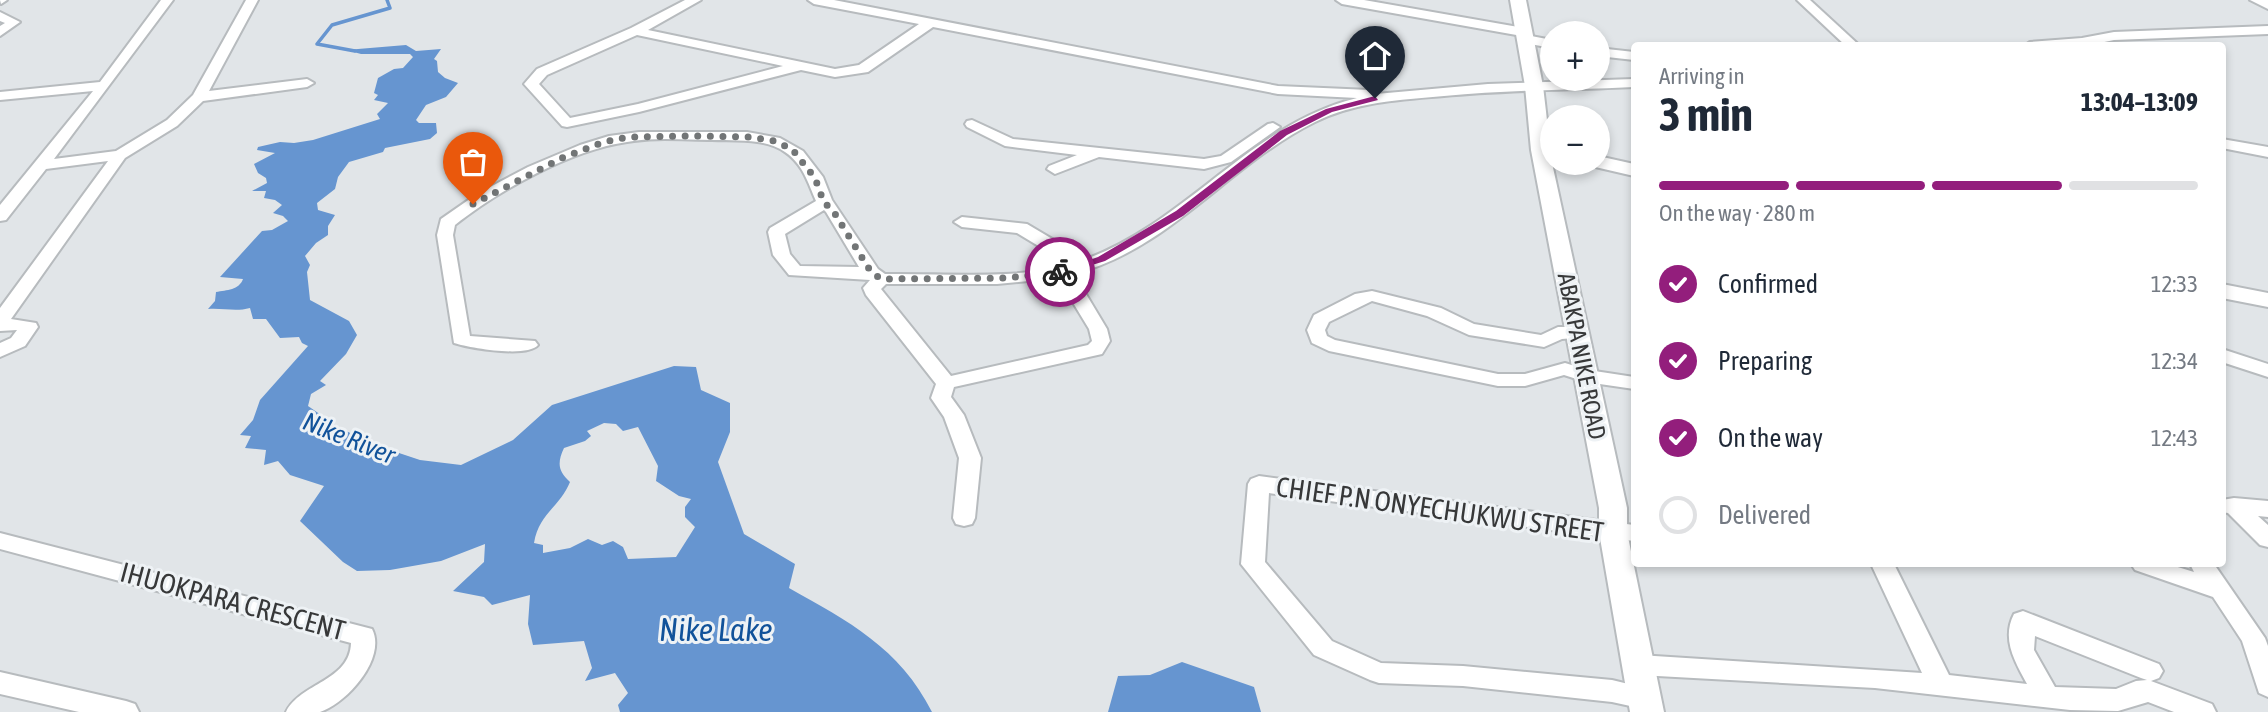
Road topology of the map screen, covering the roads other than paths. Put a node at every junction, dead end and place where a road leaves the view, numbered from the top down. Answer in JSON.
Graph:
{"nodes":[{"id":1,"x":167,"y":0,"type":"edge"},
{"id":2,"x":251,"y":0,"type":"edge"},
{"id":3,"x":695,"y":0,"type":"edge"},
{"id":4,"x":814,"y":0,"type":"edge"},
{"id":5,"x":1342,"y":0,"type":"edge"},
{"id":6,"x":1416,"y":0,"type":"edge"},
{"id":7,"x":1518,"y":0,"type":"edge"},
{"id":8,"x":1803,"y":0,"type":"edge"},
{"id":9,"x":2256,"y":0,"type":"edge"},
{"id":10,"x":2268,"y":5,"type":"edge"},
{"id":11,"x":1417,"y":14,"type":"junction"},
{"id":12,"x":0,"y":16,"type":"edge"},
{"id":13,"x":930,"y":23,"type":"junction"},
{"id":14,"x":2268,"y":30,"type":"edge"},
{"id":15,"x":636,"y":31,"type":"junction"},
{"id":16,"x":0,"y":32,"type":"edge"},
{"id":17,"x":1523,"y":34,"type":"junction"},
{"id":18,"x":1540,"y":40,"type":"edge"},
{"id":19,"x":1850,"y":42,"type":"edge"},
{"id":20,"x":2082,"y":42,"type":"edge"},
{"id":21,"x":1610,"y":53,"type":"edge"},
{"id":22,"x":1631,"y":56,"type":"edge"},
{"id":23,"x":800,"y":66,"type":"junction"},
{"id":24,"x":307,"y":83,"type":"dead end"},
{"id":25,"x":1631,"y":83,"type":"edge"},
{"id":26,"x":102,"y":86,"type":"junction"},
{"id":27,"x":1534,"y":86,"type":"junction"},
{"id":28,"x":1370,"y":94,"type":"junction"},
{"id":29,"x":0,"y":96,"type":"edge"},
{"id":30,"x":199,"y":97,"type":"junction"},
{"id":31,"x":1540,"y":116,"type":"edge"},
{"id":32,"x":972,"y":124,"type":"dead end"},
{"id":33,"x":2226,"y":144,"type":"edge"},
{"id":34,"x":1097,"y":152,"type":"junction"},
{"id":35,"x":2268,"y":152,"type":"edge"},
{"id":36,"x":120,"y":155,"type":"junction"},
{"id":37,"x":43,"y":164,"type":"junction"},
{"id":38,"x":1610,"y":165,"type":"edge"},
{"id":39,"x":1055,"y":169,"type":"dead end"},
{"id":40,"x":1631,"y":169,"type":"edge"},
{"id":41,"x":1551,"y":175,"type":"edge"},
{"id":42,"x":824,"y":203,"type":"junction"},
{"id":43,"x":0,"y":216,"type":"edge"},
{"id":44,"x":962,"y":222,"type":"dead end"},
{"id":45,"x":1085,"y":266,"type":"junction"},
{"id":46,"x":1064,"y":272,"type":"junction"},
{"id":47,"x":876,"y":275,"type":"junction"},
{"id":48,"x":2226,"y":291,"type":"edge"},
{"id":49,"x":2268,"y":300,"type":"edge"},
{"id":50,"x":0,"y":323,"type":"edge"},
{"id":51,"x":1578,"y":333,"type":"junction"},
{"id":52,"x":528,"y":345,"type":"dead end"},
{"id":53,"x":0,"y":351,"type":"edge"},
{"id":54,"x":2226,"y":356,"type":"edge"},
{"id":55,"x":2268,"y":371,"type":"edge"},
{"id":56,"x":1586,"y":376,"type":"junction"},
{"id":57,"x":946,"y":383,"type":"junction"},
{"id":58,"x":1631,"y":383,"type":"edge"},
{"id":59,"x":2228,"y":505,"type":"edge"},
{"id":60,"x":2268,"y":509,"type":"edge"},
{"id":61,"x":964,"y":518,"type":"dead end"},
{"id":62,"x":1624,"y":533,"type":"edge"},
{"id":63,"x":2268,"y":539,"type":"edge"},
{"id":64,"x":0,"y":541,"type":"edge"},
{"id":65,"x":1884,"y":567,"type":"edge"},
{"id":66,"x":2152,"y":567,"type":"edge"},
{"id":67,"x":2203,"y":567,"type":"edge"},
{"id":68,"x":2222,"y":590,"type":"junction"},
{"id":69,"x":1639,"y":665,"type":"junction"},
{"id":70,"x":2150,"y":671,"type":"dead end"},
{"id":71,"x":0,"y":683,"type":"edge"},
{"id":72,"x":1941,"y":685,"type":"junction"},
{"id":73,"x":2268,"y":686,"type":"edge"},
{"id":74,"x":2048,"y":697,"type":"junction"},
{"id":75,"x":1645,"y":705,"type":"edge"},
{"id":76,"x":126,"y":712,"type":"edge"},
{"id":77,"x":299,"y":712,"type":"edge"},
{"id":78,"x":2203,"y":712,"type":"edge"}],
"edges":[{"from":1,"to":26,"type":"street"},
{"from":2,"to":30,"type":"street"},
{"from":3,"to":15,"type":"street"},
{"from":4,"to":13,"type":"street"},
{"from":5,"to":11,"type":"street"},
{"from":6,"to":11,"type":"street"},
{"from":7,"to":17,"type":"main road","name":"ABAKPA NIKE ROAD"},
{"from":8,"to":19,"type":"street"},
{"from":9,"to":10,"type":"street"},
{"from":11,"to":17,"type":"street"},
{"from":12,"to":16,"type":"street"},
{"from":13,"to":23,"type":"street"},
{"from":13,"to":28,"type":"street"},
{"from":14,"to":20,"type":"street"},
{"from":15,"to":23,"type":"street"},
{"from":15,"to":23,"type":"street"},
{"from":17,"to":18,"type":"street"},
{"from":17,"to":27,"type":"main road","name":"ABAKPA NIKE ROAD"},
{"from":17,"to":28,"type":"street"},
{"from":21,"to":22,"type":"street"},
{"from":24,"to":30,"type":"street"},
{"from":25,"to":27,"type":"street"},
{"from":26,"to":29,"type":"street"},
{"from":26,"to":37,"type":"street"},
{"from":27,"to":31,"type":"main road","name":"ABAKPA NIKE ROAD"},
{"from":27,"to":45,"type":"street"},
{"from":28,"to":34,"type":"street"},
{"from":30,"to":36,"type":"street"},
{"from":32,"to":34,"type":"street"},
{"from":33,"to":35,"type":"street"},
{"from":34,"to":39,"type":"street"},
{"from":36,"to":37,"type":"street"},
{"from":36,"to":50,"type":"street"},
{"from":37,"to":43,"type":"street"},
{"from":38,"to":40,"type":"main road"},
{"from":41,"to":51,"type":"main road","name":"ABAKPA NIKE ROAD"},
{"from":42,"to":47,"type":"street"},
{"from":42,"to":47,"type":"street"},
{"from":42,"to":52,"type":"street"},
{"from":44,"to":45,"type":"street"},
{"from":45,"to":46,"type":"street"},
{"from":46,"to":47,"type":"street"},
{"from":46,"to":57,"type":"street"},
{"from":47,"to":57,"type":"street"},
{"from":48,"to":49,"type":"main road"},
{"from":50,"to":53,"type":"street"},
{"from":51,"to":56,"type":"main road","name":"ABAKPA NIKE ROAD"},
{"from":51,"to":56,"type":"street"},
{"from":54,"to":55,"type":"street"},
{"from":56,"to":58,"type":"street"},
{"from":56,"to":62,"type":"main road","name":"ABAKPA NIKE ROAD"},
{"from":57,"to":61,"type":"street"},
{"from":59,"to":60,"type":"street"},
{"from":59,"to":63,"type":"street"},
{"from":62,"to":69,"type":"main road","name":"ABAKPA NIKE ROAD"},
{"from":62,"to":75,"type":"street","name":"CHIEF P.N ONYECHUKWU STREET"},
{"from":64,"to":77,"type":"street","name":"IHUOKPARA CRESCENT"},
{"from":65,"to":72,"type":"street"},
{"from":66,"to":68,"type":"street"},
{"from":67,"to":68,"type":"street"},
{"from":68,"to":73,"type":"street"},
{"from":69,"to":72,"type":"street"},
{"from":69,"to":75,"type":"main road","name":"ABAKPA NIKE ROAD"},
{"from":70,"to":74,"type":"street"},
{"from":71,"to":76,"type":"street"},
{"from":72,"to":74,"type":"street"},
{"from":74,"to":78,"type":"street"}]}
